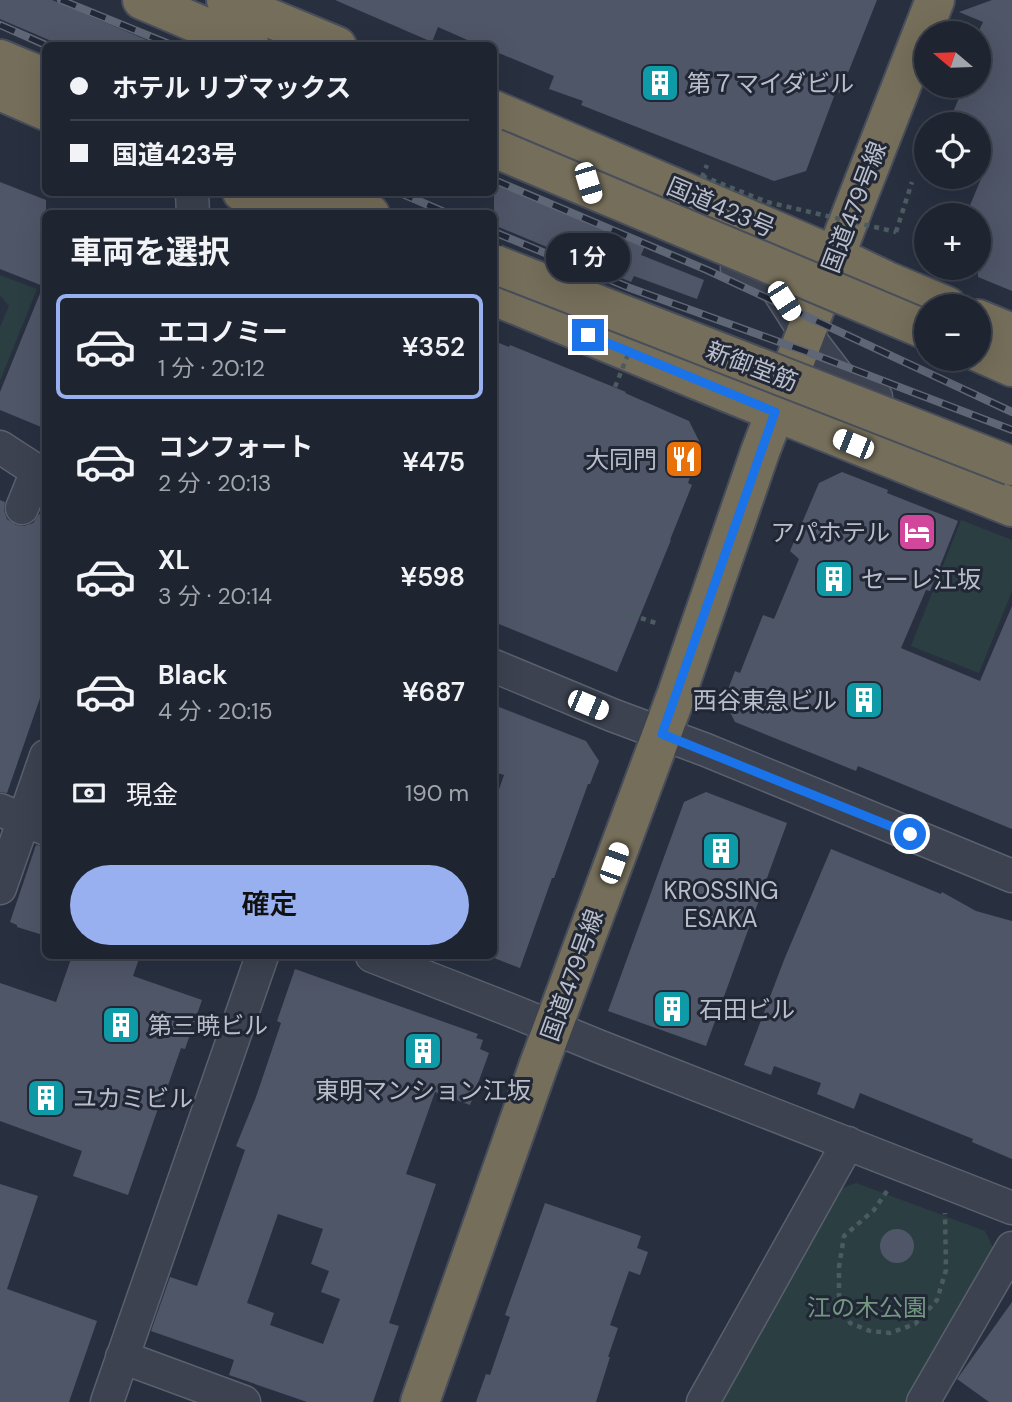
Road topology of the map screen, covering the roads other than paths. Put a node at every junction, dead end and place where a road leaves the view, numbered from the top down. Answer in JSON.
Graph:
{"nodes":[{"id":1,"x":142,"y":0,"type":"edge"},
{"id":2,"x":226,"y":0,"type":"edge"},
{"id":3,"x":935,"y":0,"type":"edge"},
{"id":4,"x":241,"y":42,"type":"edge"},
{"id":5,"x":327,"y":42,"type":"edge"},
{"id":6,"x":0,"y":59,"type":"edge"},
{"id":7,"x":42,"y":76,"type":"edge"},
{"id":8,"x":0,"y":92,"type":"edge"},
{"id":9,"x":42,"y":109,"type":"edge"},
{"id":10,"x":497,"y":111,"type":"edge"},
{"id":11,"x":576,"y":144,"type":"junction"},
{"id":12,"x":497,"y":149,"type":"edge"},
{"id":13,"x":251,"y":196,"type":"edge"},
{"id":14,"x":329,"y":196,"type":"edge"},
{"id":15,"x":285,"y":210,"type":"edge"},
{"id":16,"x":361,"y":210,"type":"edge"},
{"id":17,"x":835,"y":256,"type":"junction"},
{"id":18,"x":497,"y":265,"type":"edge"},
{"id":19,"x":917,"y":294,"type":"edge"},
{"id":20,"x":497,"y":297,"type":"edge"},
{"id":21,"x":991,"y":324,"type":"edge"},
{"id":22,"x":914,"y":325,"type":"edge"},
{"id":23,"x":1012,"y":333,"type":"edge"},
{"id":24,"x":806,"y":334,"type":"junction"},
{"id":25,"x":991,"y":358,"type":"edge"},
{"id":26,"x":1012,"y":367,"type":"edge"},
{"id":27,"x":775,"y":412,"type":"junction"},
{"id":28,"x":0,"y":447,"type":"edge"},
{"id":29,"x":1012,"y":466,"type":"edge"},
{"id":30,"x":41,"y":472,"type":"edge"},
{"id":31,"x":997,"y":501,"type":"edge"},
{"id":32,"x":22,"y":508,"type":"dead end"},
{"id":33,"x":497,"y":667,"type":"edge"},
{"id":34,"x":662,"y":734,"type":"junction"},
{"id":35,"x":42,"y":767,"type":"edge"},
{"id":36,"x":23,"y":820,"type":"edge"},
{"id":37,"x":1012,"y":876,"type":"edge"},
{"id":38,"x":0,"y":888,"type":"edge"},
{"id":39,"x":261,"y":959,"type":"edge"},
{"id":40,"x":380,"y":959,"type":"edge"},
{"id":41,"x":553,"y":1027,"type":"junction"},
{"id":42,"x":848,"y":1143,"type":"junction"},
{"id":43,"x":1012,"y":1208,"type":"edge"},
{"id":44,"x":1012,"y":1248,"type":"edge"},
{"id":45,"x":122,"y":1357,"type":"junction"},
{"id":46,"x":107,"y":1402,"type":"edge"},
{"id":47,"x":244,"y":1402,"type":"edge"},
{"id":48,"x":420,"y":1402,"type":"edge"},
{"id":49,"x":703,"y":1402,"type":"edge"},
{"id":50,"x":923,"y":1402,"type":"edge"}],
"edges":[{"from":1,"to":4,"type":"highway"},
{"from":2,"to":5,"type":"highway"},
{"from":3,"to":17,"type":"highway","name":"国道479号線"},
{"from":6,"to":7,"type":"highway"},
{"from":8,"to":9,"type":"highway"},
{"from":10,"to":11,"type":"highway","name":"国道423号"},
{"from":11,"to":17,"type":"highway","name":"国道423号"},
{"from":11,"to":24,"type":"street"},
{"from":12,"to":22,"type":"highway","bridge":true},
{"from":13,"to":15,"type":"highway"},
{"from":14,"to":16,"type":"highway"},
{"from":17,"to":19,"type":"highway","name":"国道423号"},
{"from":17,"to":24,"type":"highway","name":"国道479号線"},
{"from":18,"to":29,"type":"highway","name":"新御堂筋","bridge":true},
{"from":20,"to":27,"type":"highway"},
{"from":21,"to":23,"type":"highway"},
{"from":24,"to":27,"type":"highway","name":"国道479号線"},
{"from":24,"to":31,"type":"street"},
{"from":25,"to":26,"type":"highway"},
{"from":27,"to":31,"type":"highway"},
{"from":27,"to":34,"type":"highway","name":"国道479号線"},
{"from":28,"to":30,"type":"street"},
{"from":30,"to":32,"type":"street"},
{"from":33,"to":34,"type":"street"},
{"from":34,"to":37,"type":"street"},
{"from":34,"to":41,"type":"highway","name":"国道479号線"},
{"from":35,"to":36,"type":"street"},
{"from":36,"to":38,"type":"street"},
{"from":39,"to":45,"type":"street"},
{"from":40,"to":41,"type":"street"},
{"from":41,"to":42,"type":"street"},
{"from":41,"to":48,"type":"highway","name":"国道479号線"},
{"from":42,"to":43,"type":"street"},
{"from":42,"to":49,"type":"street"},
{"from":44,"to":50,"type":"street"},
{"from":45,"to":46,"type":"street"},
{"from":45,"to":47,"type":"street"}]}
